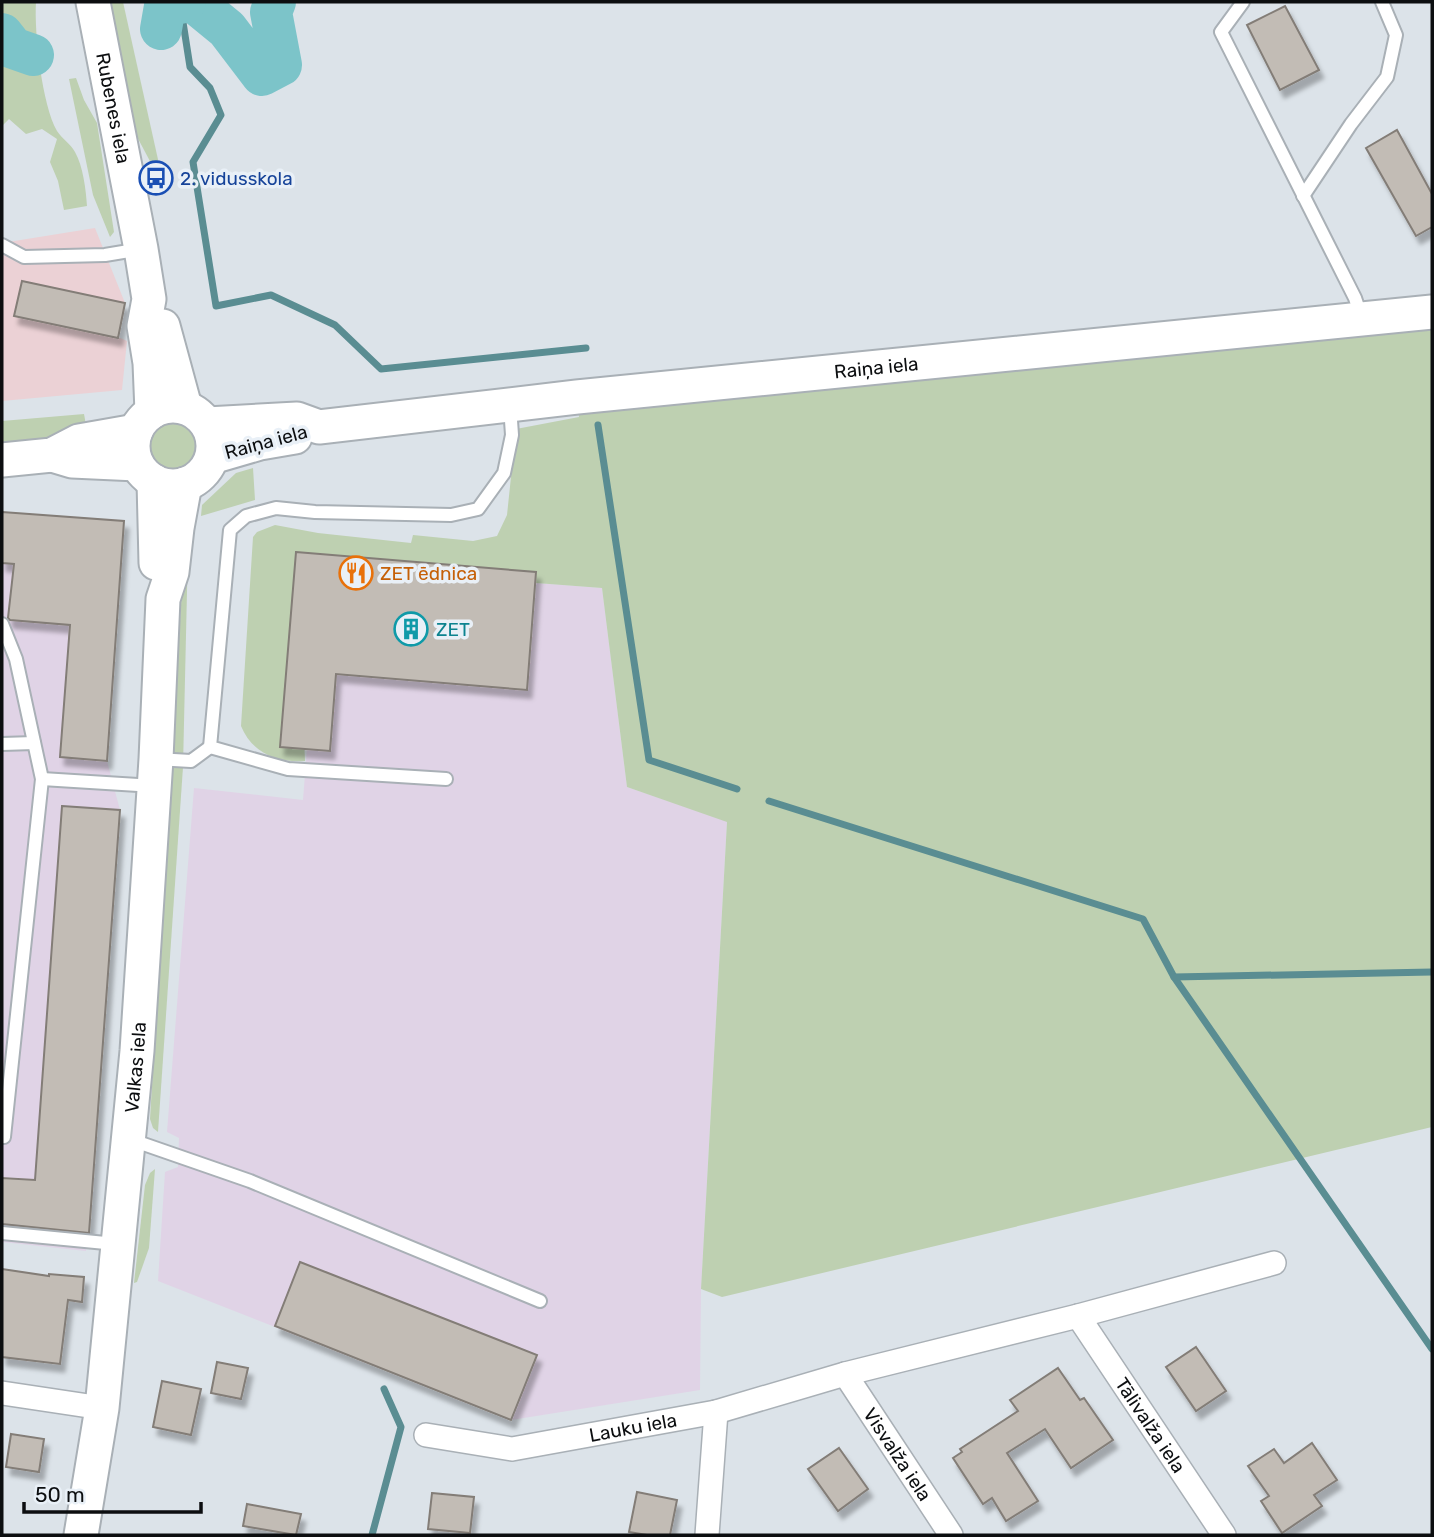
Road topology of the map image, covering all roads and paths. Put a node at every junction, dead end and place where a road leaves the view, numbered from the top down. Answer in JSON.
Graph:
{"nodes":[{"id":1,"x":93,"y":2,"type":"edge"},
{"id":2,"x":1243,"y":2,"type":"edge"},
{"id":3,"x":1382,"y":2,"type":"edge"},
{"id":4,"x":1303,"y":197,"type":"junction"},
{"id":5,"x":2,"y":245,"type":"edge"},
{"id":6,"x":141,"y":249,"type":"junction"},
{"id":7,"x":149,"y":299,"type":"junction"},
{"id":8,"x":1432,"y":312,"type":"edge"},
{"id":9,"x":1362,"y":319,"type":"junction"},
{"id":10,"x":510,"y":406,"type":"junction"},
{"id":11,"x":196,"y":415,"type":"junction"},
{"id":12,"x":144,"y":421,"type":"junction"},
{"id":13,"x":319,"y":427,"type":"junction"},
{"id":14,"x":52,"y":455,"type":"junction"},
{"id":15,"x":212,"y":457,"type":"junction"},
{"id":16,"x":2,"y":460,"type":"edge"},
{"id":17,"x":159,"y":476,"type":"junction"},
{"id":18,"x":2,"y":624,"type":"edge"},
{"id":19,"x":34,"y":743,"type":"junction"},
{"id":20,"x":2,"y":744,"type":"edge"},
{"id":21,"x":210,"y":747,"type":"junction"},
{"id":22,"x":155,"y":773,"type":"junction"},
{"id":23,"x":42,"y":779,"type":"junction"},
{"id":24,"x":446,"y":779,"type":"dead end"},
{"id":25,"x":2,"y":1137,"type":"edge"},
{"id":26,"x":129,"y":1139,"type":"junction"},
{"id":27,"x":2,"y":1233,"type":"edge"},
{"id":28,"x":120,"y":1244,"type":"junction"},
{"id":29,"x":1274,"y":1263,"type":"dead end"},
{"id":30,"x":540,"y":1301,"type":"dead end"},
{"id":31,"x":1078,"y":1316,"type":"junction"},
{"id":32,"x":845,"y":1374,"type":"junction"},
{"id":33,"x":2,"y":1393,"type":"edge"},
{"id":34,"x":102,"y":1408,"type":"junction"},
{"id":35,"x":716,"y":1412,"type":"junction"},
{"id":36,"x":426,"y":1435,"type":"dead end"},
{"id":37,"x":81,"y":1535,"type":"edge"},
{"id":38,"x":707,"y":1535,"type":"edge"},
{"id":39,"x":951,"y":1535,"type":"edge"},
{"id":40,"x":1224,"y":1535,"type":"edge"}],
"edges":[{"from":1,"to":6,"type":"main road","name":"Rubenes iela"},
{"from":2,"to":4,"type":"lane"},
{"from":3,"to":4,"type":"lane"},
{"from":4,"to":9,"type":"lane"},
{"from":5,"to":6,"type":"lane"},
{"from":6,"to":7,"type":"main road","name":"Rubenes iela"},
{"from":7,"to":11,"type":"main road","name":"Rubenes iela"},
{"from":7,"to":12,"type":"main road","name":"Rubenes iela"},
{"from":8,"to":9,"type":"main road","name":"Raiņa iela"},
{"from":9,"to":10,"type":"main road","name":"Raiņa iela"},
{"from":10,"to":13,"type":"main road","name":"Raiņa iela"},
{"from":10,"to":21,"type":"lane"},
{"from":11,"to":12,"type":"main road"},
{"from":11,"to":13,"type":"main road","name":"Raiņa iela"},
{"from":11,"to":15,"type":"main road"},
{"from":12,"to":14,"type":"main road"},
{"from":12,"to":17,"type":"main road"},
{"from":13,"to":15,"type":"main road","name":"Raiņa iela"},
{"from":14,"to":16,"type":"main road"},
{"from":14,"to":17,"type":"main road"},
{"from":15,"to":17,"type":"main road"},
{"from":17,"to":22,"type":"main road","name":"Valkas iela"},
{"from":18,"to":19,"type":"lane"},
{"from":19,"to":20,"type":"lane"},
{"from":19,"to":23,"type":"lane"},
{"from":21,"to":22,"type":"lane"},
{"from":21,"to":24,"type":"lane"},
{"from":22,"to":23,"type":"lane"},
{"from":22,"to":26,"type":"main road","name":"Valkas iela"},
{"from":23,"to":25,"type":"lane"},
{"from":26,"to":28,"type":"main road","name":"Valkas iela"},
{"from":26,"to":30,"type":"lane"},
{"from":27,"to":28,"type":"lane"},
{"from":28,"to":34,"type":"main road","name":"Valkas iela"},
{"from":29,"to":31,"type":"street"},
{"from":31,"to":32,"type":"street"},
{"from":31,"to":40,"type":"street","name":"Tālivalža iela"},
{"from":32,"to":35,"type":"street"},
{"from":32,"to":39,"type":"street","name":"Visvalža iela"},
{"from":33,"to":34,"type":"street"},
{"from":34,"to":37,"type":"main road","name":"Valkas iela"},
{"from":35,"to":36,"type":"street","name":"Lauku iela"},
{"from":35,"to":38,"type":"street"}]}
